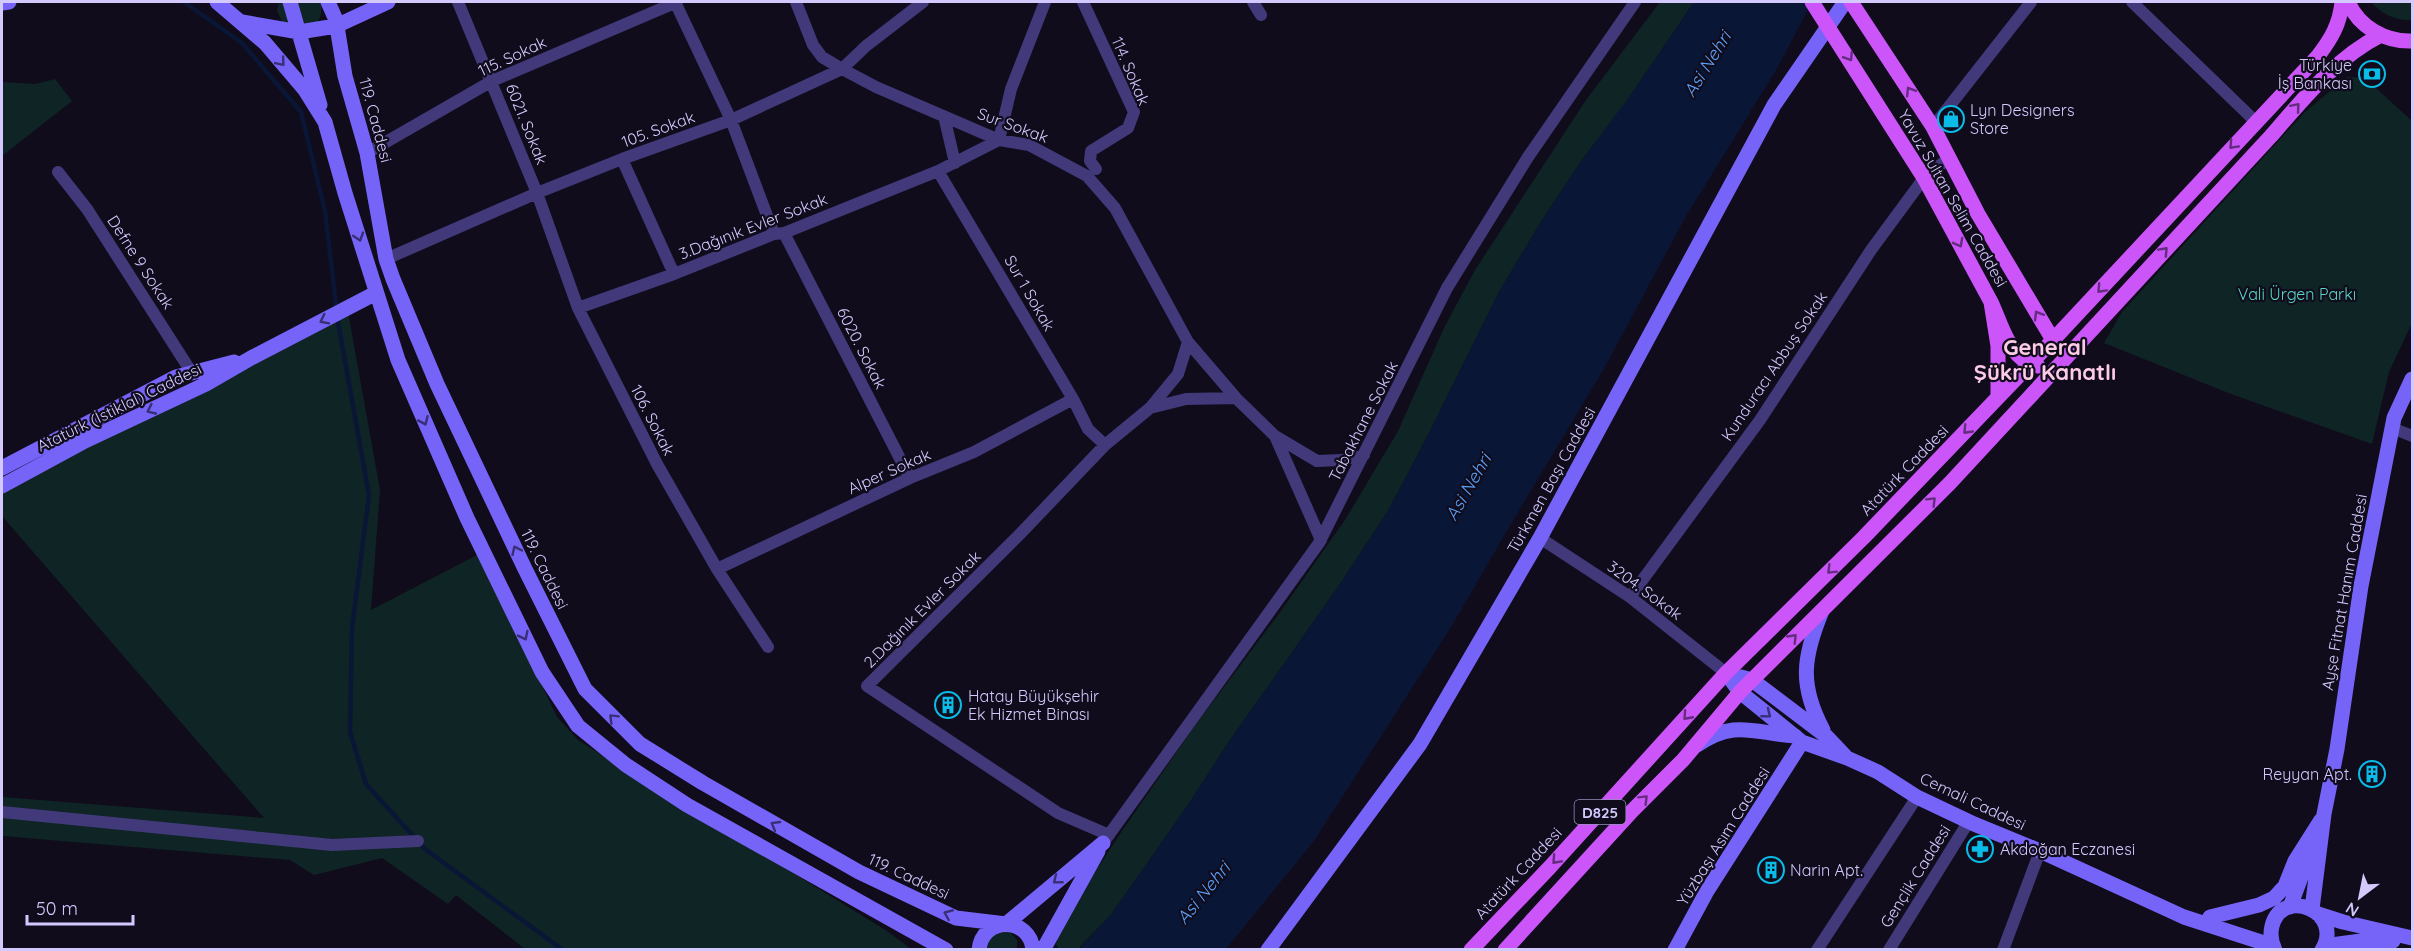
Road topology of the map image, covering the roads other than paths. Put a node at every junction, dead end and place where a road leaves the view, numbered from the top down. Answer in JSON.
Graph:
{"nodes":[{"id":1,"x":9,"y":2,"type":"edge"},
{"id":2,"x":217,"y":2,"type":"edge"},
{"id":3,"x":290,"y":2,"type":"edge"},
{"id":4,"x":328,"y":2,"type":"edge"},
{"id":5,"x":388,"y":2,"type":"edge"},
{"id":6,"x":458,"y":2,"type":"edge"},
{"id":7,"x":676,"y":2,"type":"edge"},
{"id":8,"x":796,"y":2,"type":"edge"},
{"id":9,"x":923,"y":2,"type":"edge"},
{"id":10,"x":1046,"y":2,"type":"edge"},
{"id":11,"x":1083,"y":2,"type":"edge"},
{"id":12,"x":1253,"y":2,"type":"edge"},
{"id":13,"x":1635,"y":2,"type":"edge"},
{"id":14,"x":1851,"y":2,"type":"edge"},
{"id":15,"x":2031,"y":2,"type":"edge"},
{"id":16,"x":2132,"y":2,"type":"edge"},
{"id":17,"x":2342,"y":2,"type":"edge"},
{"id":18,"x":2348,"y":2,"type":"edge"},
{"id":19,"x":2,"y":3,"type":"edge"},
{"id":20,"x":1814,"y":5,"type":"edge"},
{"id":21,"x":1842,"y":6,"type":"edge"},
{"id":22,"x":1261,"y":15,"type":"dead end"},
{"id":23,"x":239,"y":21,"type":"junction"},
{"id":24,"x":1828,"y":25,"type":"junction"},
{"id":25,"x":336,"y":26,"type":"junction"},
{"id":26,"x":298,"y":32,"type":"junction"},
{"id":27,"x":2381,"y":35,"type":"junction"},
{"id":28,"x":2412,"y":41,"type":"edge"},
{"id":29,"x":842,"y":69,"type":"junction"},
{"id":30,"x":492,"y":81,"type":"junction"},
{"id":31,"x":944,"y":116,"type":"junction"},
{"id":32,"x":731,"y":120,"type":"junction"},
{"id":33,"x":2255,"y":121,"type":"junction"},
{"id":34,"x":325,"y":122,"type":"junction"},
{"id":35,"x":1933,"y":127,"type":"junction"},
{"id":36,"x":999,"y":140,"type":"junction"},
{"id":37,"x":367,"y":153,"type":"junction"},
{"id":38,"x":1949,"y":158,"type":"junction"},
{"id":39,"x":622,"y":159,"type":"junction"},
{"id":40,"x":955,"y":162,"type":"junction"},
{"id":41,"x":1096,"y":169,"type":"dead end"},
{"id":42,"x":939,"y":171,"type":"junction"},
{"id":43,"x":58,"y":172,"type":"dead end"},
{"id":44,"x":1924,"y":178,"type":"junction"},
{"id":45,"x":537,"y":193,"type":"junction"},
{"id":46,"x":779,"y":234,"type":"junction"},
{"id":47,"x":386,"y":259,"type":"junction"},
{"id":48,"x":674,"y":274,"type":"junction"},
{"id":49,"x":376,"y":293,"type":"junction"},
{"id":50,"x":1991,"y":302,"type":"junction"},
{"id":51,"x":578,"y":308,"type":"junction"},
{"id":52,"x":2053,"y":340,"type":"junction"},
{"id":53,"x":1188,"y":342,"type":"junction"},
{"id":54,"x":251,"y":358,"type":"junction"},
{"id":55,"x":2029,"y":365,"type":"junction"},
{"id":56,"x":2055,"y":369,"type":"junction"},
{"id":57,"x":192,"y":373,"type":"junction"},
{"id":58,"x":2412,"y":379,"type":"edge"},
{"id":59,"x":1998,"y":397,"type":"junction"},
{"id":60,"x":1236,"y":398,"type":"junction"},
{"id":61,"x":1073,"y":399,"type":"junction"},
{"id":62,"x":1150,"y":408,"type":"junction"},
{"id":63,"x":2392,"y":428,"type":"junction"},
{"id":64,"x":1275,"y":436,"type":"junction"},
{"id":65,"x":2412,"y":436,"type":"edge"},
{"id":66,"x":1105,"y":445,"type":"junction"},
{"id":67,"x":1364,"y":455,"type":"junction"},
{"id":68,"x":2,"y":468,"type":"edge"},
{"id":69,"x":910,"y":478,"type":"junction"},
{"id":70,"x":2,"y":486,"type":"edge"},
{"id":71,"x":1540,"y":538,"type":"junction"},
{"id":72,"x":1321,"y":540,"type":"junction"},
{"id":73,"x":717,"y":569,"type":"junction"},
{"id":74,"x":1630,"y":597,"type":"junction"},
{"id":75,"x":1823,"y":609,"type":"junction"},
{"id":76,"x":768,"y":647,"type":"dead end"},
{"id":77,"x":1726,"y":673,"type":"junction"},
{"id":78,"x":1752,"y":680,"type":"junction"},
{"id":79,"x":1740,"y":692,"type":"junction"},
{"id":80,"x":1826,"y":735,"type":"junction"},
{"id":81,"x":1798,"y":739,"type":"junction"},
{"id":82,"x":1692,"y":749,"type":"junction"},
{"id":83,"x":1847,"y":758,"type":"junction"},
{"id":84,"x":1917,"y":797,"type":"junction"},
{"id":85,"x":2,"y":812,"type":"edge"},
{"id":86,"x":2323,"y":817,"type":"junction"},
{"id":87,"x":1969,"y":821,"type":"junction"},
{"id":88,"x":1106,"y":839,"type":"junction"},
{"id":89,"x":418,"y":841,"type":"dead end"},
{"id":90,"x":2040,"y":851,"type":"junction"},
{"id":91,"x":2284,"y":911,"type":"junction"},
{"id":92,"x":2315,"y":912,"type":"junction"},
{"id":93,"x":2206,"y":921,"type":"junction"},
{"id":94,"x":1005,"y":924,"type":"junction"},
{"id":95,"x":2412,"y":939,"type":"edge"},
{"id":96,"x":2387,"y":940,"type":"junction"},
{"id":97,"x":1031,"y":942,"type":"edge"},
{"id":98,"x":2274,"y":947,"type":"edge"},
{"id":99,"x":2323,"y":948,"type":"edge"},
{"id":100,"x":1269,"y":949,"type":"edge"},
{"id":101,"x":946,"y":950,"type":"edge"},
{"id":102,"x":979,"y":950,"type":"edge"},
{"id":103,"x":1038,"y":950,"type":"edge"},
{"id":104,"x":1043,"y":950,"type":"edge"},
{"id":105,"x":1471,"y":950,"type":"edge"},
{"id":106,"x":1504,"y":950,"type":"edge"},
{"id":107,"x":1675,"y":950,"type":"edge"},
{"id":108,"x":1816,"y":950,"type":"edge"},
{"id":109,"x":1889,"y":950,"type":"edge"},
{"id":110,"x":2002,"y":950,"type":"edge"},
{"id":111,"x":2246,"y":950,"type":"edge"},
{"id":112,"x":2368,"y":950,"type":"edge"}],
"edges":[{"from":1,"to":19,"type":"street"},
{"from":2,"to":23,"type":"street"},
{"from":3,"to":26,"type":"street"},
{"from":4,"to":25,"type":"street","name":"119. Caddesi"},
{"from":5,"to":25,"type":"street"},
{"from":6,"to":30,"type":"street","name":"6021. Sokak"},
{"from":7,"to":30,"type":"street","name":"115. Sokak"},
{"from":7,"to":32,"type":"street","name":"6020. Sokak"},
{"from":8,"to":29,"type":"street","name":"Sur Sokak"},
{"from":9,"to":29,"type":"street","name":"105. Sokak"},
{"from":10,"to":36,"type":"street"},
{"from":11,"to":41,"type":"street","name":"114. Sokak"},
{"from":12,"to":22,"type":"street"},
{"from":13,"to":67,"type":"street","name":"Tabakhane Sokak"},
{"from":35,"to":14,"type":"main road","name":"Yavuz Sultan Selim Caddesi","one_way":true},
{"from":15,"to":35,"type":"street"},
{"from":16,"to":33,"type":"street"},
{"from":17,"to":33,"type":"main road","name":"Atatürk Caddesi","number":"D825"},
{"from":18,"to":27,"type":"main road"},
{"from":20,"to":24,"type":"main road","name":"Yavuz Sultan Selim Caddesi"},
{"from":21,"to":24,"type":"street","name":"Türkmen Başı Caddesi"},
{"from":23,"to":26,"type":"street"},
{"from":23,"to":34,"type":"street","one_way":true},
{"from":24,"to":44,"type":"main road","name":"Yavuz Sultan Selim Caddesi","one_way":true},
{"from":24,"to":71,"type":"street","name":"Türkmen Başı Caddesi"},
{"from":25,"to":26,"type":"street"},
{"from":25,"to":37,"type":"street","name":"119. Caddesi"},
{"from":26,"to":34,"type":"street"},
{"from":27,"to":28,"type":"main road"},
{"from":56,"to":27,"type":"main road","number":"D825","one_way":true},
{"from":29,"to":31,"type":"street","name":"Sur Sokak"},
{"from":29,"to":32,"type":"street","name":"105. Sokak"},
{"from":30,"to":37,"type":"street","name":"115. Sokak"},
{"from":30,"to":45,"type":"street","name":"6021. Sokak"},
{"from":31,"to":36,"type":"street","name":"Sur Sokak"},
{"from":31,"to":40,"type":"street"},
{"from":32,"to":39,"type":"street","name":"105. Sokak"},
{"from":32,"to":46,"type":"street","name":"6020. Sokak"},
{"from":33,"to":52,"type":"main road","name":"Atatürk Caddesi","number":"D825","one_way":true},
{"from":34,"to":49,"type":"street","one_way":true},
{"from":35,"to":38,"type":"main road","name":"Yavuz Sultan Selim Caddesi"},
{"from":36,"to":40,"type":"street"},
{"from":36,"to":53,"type":"street","name":"Sur Sokak"},
{"from":37,"to":47,"type":"street","name":"119. Caddesi"},
{"from":38,"to":44,"type":"street","name":"Kunduracı Abbuş Sokak"},
{"from":52,"to":38,"type":"main road","name":"Yavuz Sultan Selim Caddesi","one_way":true},
{"from":39,"to":45,"type":"street","name":"105. Sokak"},
{"from":39,"to":48,"type":"street"},
{"from":40,"to":42,"type":"street"},
{"from":42,"to":46,"type":"street","name":"3.Dağınık Evler Sokak"},
{"from":42,"to":61,"type":"street","name":"Sur 1 Sokak"},
{"from":43,"to":57,"type":"street","name":"Defne 9 Sokak"},
{"from":44,"to":50,"type":"main road","name":"Yavuz Sultan Selim Caddesi","one_way":true},
{"from":44,"to":74,"type":"street","name":"Kunduracı Abbuş Sokak"},
{"from":45,"to":47,"type":"street","name":"105. Sokak"},
{"from":45,"to":51,"type":"street","name":"106. Sokak"},
{"from":46,"to":48,"type":"street","name":"3.Dağınık Evler Sokak"},
{"from":46,"to":69,"type":"street","name":"6020. Sokak"},
{"from":94,"to":47,"type":"street","name":"119. Caddesi","one_way":true},
{"from":48,"to":51,"type":"street","name":"3.Dağınık Evler Sokak"},
{"from":49,"to":54,"type":"street","name":"Atatürk (İstiklal) Caddesi","one_way":true},
{"from":49,"to":101,"type":"street","one_way":true},
{"from":50,"to":55,"type":"main road"},
{"from":50,"to":59,"type":"main road","name":"Yavuz Sultan Selim Caddesi"},
{"from":51,"to":73,"type":"street","name":"106. Sokak"},
{"from":52,"to":55,"type":"main road","name":"Atatürk Caddesi","number":"D825"},
{"from":52,"to":56,"type":"main road","name":"Yavuz Sultan Selim Caddesi"},
{"from":53,"to":60,"type":"street","name":"Sur Sokak"},
{"from":53,"to":62,"type":"street","name":"2.Dağınık Evler Sokak"},
{"from":54,"to":57,"type":"street","name":"Atatürk (İstiklal) Caddesi"},
{"from":54,"to":70,"type":"street","name":"Atatürk (İstiklal) Caddesi","one_way":true},
{"from":55,"to":56,"type":"main road"},
{"from":55,"to":59,"type":"main road","name":"Atatürk Caddesi","number":"D825"},
{"from":75,"to":56,"type":"main road","number":"D825","one_way":true},
{"from":57,"to":68,"type":"street","name":"Atatürk (İstiklal) Caddesi"},
{"from":58,"to":63,"type":"street","name":"Ayşe Fitnat Hanım Caddesi"},
{"from":59,"to":77,"type":"main road","name":"Atatürk Caddesi","number":"D825","one_way":true},
{"from":60,"to":62,"type":"street","name":"2.Dağınık Evler Sokak"},
{"from":60,"to":64,"type":"street","name":"Sur Sokak"},
{"from":61,"to":66,"type":"street","name":"Sur 1 Sokak"},
{"from":61,"to":69,"type":"street","name":"Alper Sokak"},
{"from":62,"to":66,"type":"street","name":"2.Dağınık Evler Sokak"},
{"from":63,"to":65,"type":"street"},
{"from":63,"to":86,"type":"street","name":"Ayşe Fitnat Hanım Caddesi"},
{"from":64,"to":67,"type":"street","name":"Sur Sokak"},
{"from":64,"to":72,"type":"street","name":"Sur Sokak"},
{"from":66,"to":88,"type":"street","name":"2.Dağınık Evler Sokak"},
{"from":67,"to":72,"type":"street","name":"Tabakhane Sokak"},
{"from":69,"to":73,"type":"street","name":"Alper Sokak"},
{"from":71,"to":74,"type":"street","name":"3204. Sokak"},
{"from":71,"to":100,"type":"street","name":"Türkmen Başı Caddesi"},
{"from":72,"to":88,"type":"street","name":"Tabakhane Sokak"},
{"from":73,"to":76,"type":"street","name":"106. Sokak"},
{"from":74,"to":77,"type":"street","name":"3204. Sokak"},
{"from":78,"to":75,"type":"main road","number":"D825","one_way":true},
{"from":75,"to":80,"type":"street","name":"Cemali Caddesi"},
{"from":77,"to":78,"type":"street","name":"Cemali Caddesi"},
{"from":77,"to":79,"type":"street","name":"Cemali Caddesi"},
{"from":77,"to":105,"type":"main road","name":"Atatürk Caddesi","number":"D825","one_way":true},
{"from":78,"to":79,"type":"main road","number":"D825"},
{"from":78,"to":80,"type":"street","name":"Cemali Caddesi"},
{"from":79,"to":81,"type":"street","name":"Cemali Caddesi","one_way":true},
{"from":79,"to":82,"type":"main road","number":"D825"},
{"from":80,"to":83,"type":"street","name":"Cemali Caddesi"},
{"from":81,"to":82,"type":"street","name":"Cemali Caddesi"},
{"from":81,"to":83,"type":"street","name":"Cemali Caddesi"},
{"from":81,"to":107,"type":"street","name":"Yüzbaşı Asım Caddesi"},
{"from":106,"to":82,"type":"main road","number":"D825","one_way":true},
{"from":83,"to":84,"type":"street","name":"Cemali Caddesi"},
{"from":84,"to":87,"type":"street","name":"Cemali Caddesi"},
{"from":84,"to":108,"type":"street"},
{"from":85,"to":89,"type":"street"},
{"from":86,"to":91,"type":"street","name":"Ayşe Fitnat Hanım Caddesi"},
{"from":86,"to":92,"type":"street","name":"Ayşe Fitnat Hanım Caddesi"},
{"from":86,"to":93,"type":"street"},
{"from":87,"to":90,"type":"street","name":"Cemali Caddesi"},
{"from":87,"to":109,"type":"street","name":"Gençlik Caddesi"},
{"from":88,"to":94,"type":"street","one_way":true},
{"from":88,"to":104,"type":"street"},
{"from":90,"to":93,"type":"street","name":"Cemali Caddesi"},
{"from":90,"to":110,"type":"street"},
{"from":91,"to":92,"type":"street"},
{"from":91,"to":93,"type":"street","name":"Cemali Caddesi"},
{"from":91,"to":98,"type":"street","name":"Ayşe Fitnat Hanım Caddesi"},
{"from":92,"to":95,"type":"street"},
{"from":92,"to":99,"type":"street","name":"Ayşe Fitnat Hanım Caddesi"},
{"from":93,"to":98,"type":"street","name":"Cemali Caddesi"},
{"from":93,"to":111,"type":"street"},
{"from":94,"to":97,"type":"street","name":"119. Caddesi"},
{"from":94,"to":102,"type":"street"},
{"from":95,"to":96,"type":"street"},
{"from":96,"to":99,"type":"street"},
{"from":96,"to":112,"type":"street"},
{"from":97,"to":103,"type":"street"}]}
